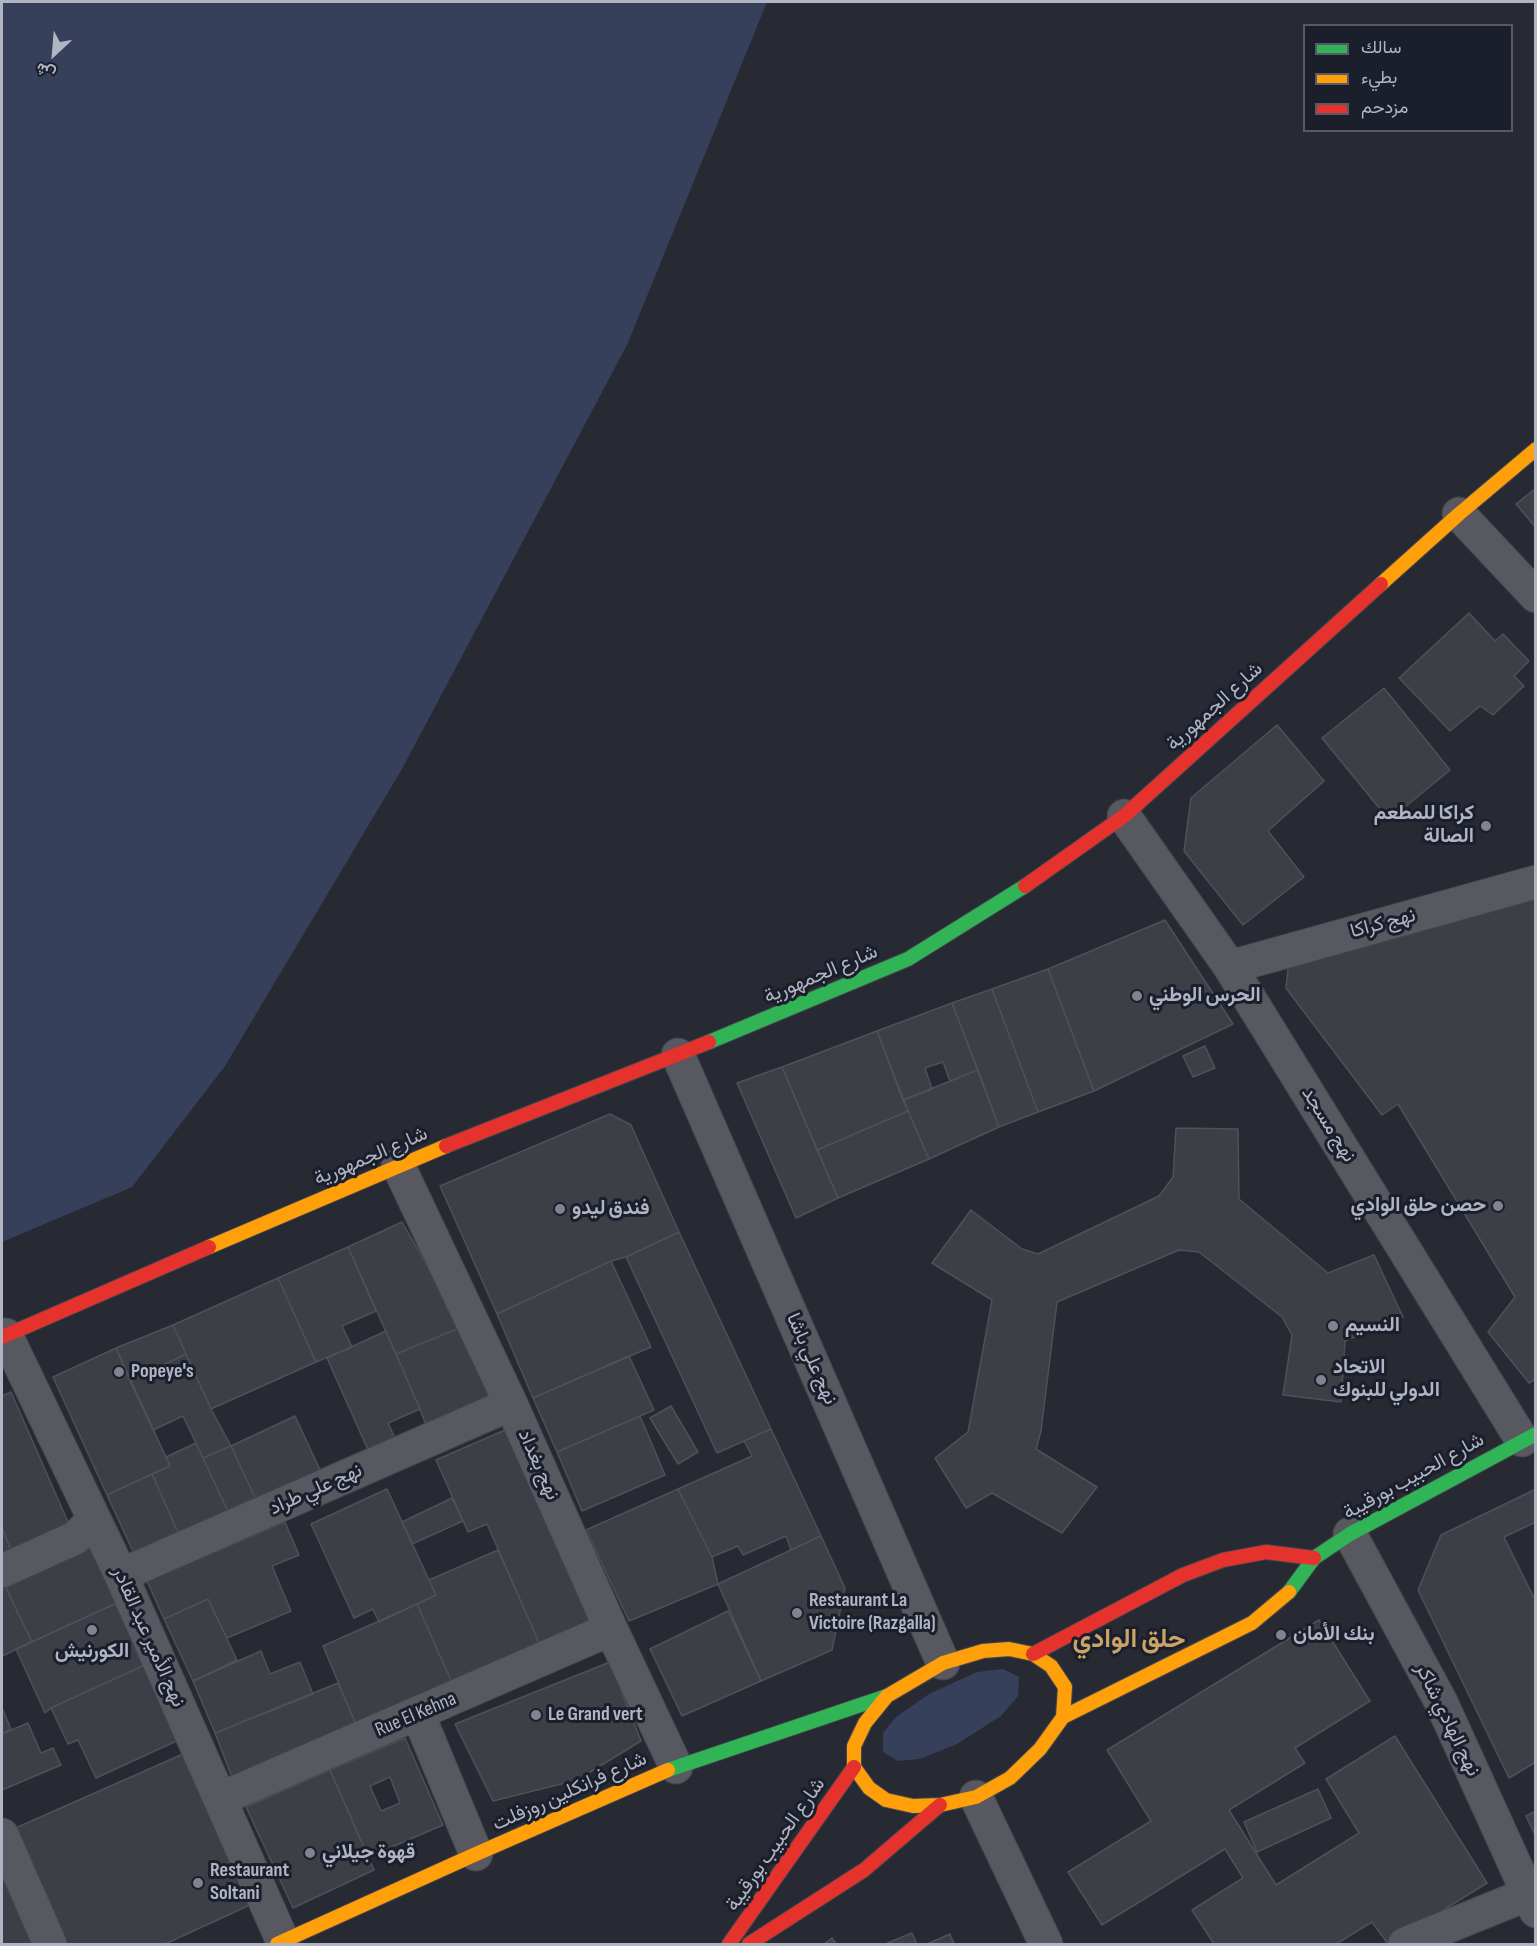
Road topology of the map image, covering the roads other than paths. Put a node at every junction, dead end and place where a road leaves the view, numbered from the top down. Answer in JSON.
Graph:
{"nodes":[{"id":1,"x":1536,"y":449,"type":"edge"},
{"id":2,"x":1459,"y":514,"type":"junction"},
{"id":3,"x":1536,"y":596,"type":"edge"},
{"id":4,"x":1124,"y":816,"type":"junction"},
{"id":5,"x":1536,"y":882,"type":"edge"},
{"id":6,"x":1230,"y":967,"type":"junction"},
{"id":7,"x":678,"y":1055,"type":"junction"},
{"id":8,"x":398,"y":1165,"type":"junction"},
{"id":9,"x":4,"y":1336,"type":"edge"},
{"id":10,"x":511,"y":1404,"type":"junction"},
{"id":11,"x":1529,"y":1437,"type":"edge"},
{"id":12,"x":94,"y":1520,"type":"junction"},
{"id":13,"x":1350,"y":1534,"type":"junction"},
{"id":14,"x":1314,"y":1558,"type":"junction"},
{"id":15,"x":2,"y":1571,"type":"edge"},
{"id":16,"x":121,"y":1575,"type":"junction"},
{"id":17,"x":611,"y":1629,"type":"junction"},
{"id":18,"x":1033,"y":1654,"type":"junction"},
{"id":19,"x":944,"y":1663,"type":"junction"},
{"id":20,"x":887,"y":1696,"type":"junction"},
{"id":21,"x":418,"y":1714,"type":"junction"},
{"id":22,"x":1063,"y":1716,"type":"junction"},
{"id":23,"x":676,"y":1767,"type":"junction"},
{"id":24,"x":854,"y":1767,"type":"junction"},
{"id":25,"x":976,"y":1797,"type":"junction"},
{"id":26,"x":220,"y":1799,"type":"junction"},
{"id":27,"x":940,"y":1805,"type":"junction"},
{"id":28,"x":2,"y":1835,"type":"edge"},
{"id":29,"x":476,"y":1854,"type":"junction"},
{"id":30,"x":1532,"y":1903,"type":"edge"},
{"id":31,"x":280,"y":1943,"type":"edge"},
{"id":32,"x":50,"y":1944,"type":"edge"},
{"id":33,"x":729,"y":1944,"type":"edge"},
{"id":34,"x":750,"y":1944,"type":"edge"},
{"id":35,"x":1046,"y":1944,"type":"edge"},
{"id":36,"x":1405,"y":1944,"type":"edge"}],
"edges":[{"from":1,"to":2,"type":"street","name":"شارع الجمهورية"},
{"from":2,"to":3,"type":"street"},
{"from":2,"to":4,"type":"street","name":"شارع الجمهورية"},
{"from":4,"to":6,"type":"street","name":"نهج مسجد"},
{"from":4,"to":7,"type":"street","name":"شارع الجمهورية"},
{"from":5,"to":6,"type":"street","name":"نهج كراكا"},
{"from":6,"to":11,"type":"street","name":"نهج مسجد"},
{"from":7,"to":8,"type":"street","name":"شارع الجمهورية"},
{"from":7,"to":19,"type":"street","name":"نهج علي باشا"},
{"from":8,"to":9,"type":"street","name":"شارع الجمهورية"},
{"from":8,"to":10,"type":"street","name":"نهج بغداد"},
{"from":9,"to":12,"type":"street","name":"نهج الأمير عبد القادر"},
{"from":10,"to":16,"type":"street","name":"نهج علي طراد"},
{"from":10,"to":17,"type":"street","name":"نهج بغداد"},
{"from":11,"to":13,"type":"street","name":"شارع الحبيب بورقيبة"},
{"from":12,"to":15,"type":"street"},
{"from":12,"to":16,"type":"street","name":"نهج الأمير عبد القادر"},
{"from":13,"to":14,"type":"street","name":"شارع الحبيب بورقيبة"},
{"from":13,"to":30,"type":"street","name":"نهج الهادي شاكر"},
{"from":14,"to":18,"type":"street"},
{"from":14,"to":22,"type":"street","name":"شارع الحبيب بورقيبة"},
{"from":16,"to":26,"type":"street","name":"نهج الأمير عبد القادر"},
{"from":17,"to":21,"type":"street","name":"Rue El Kehna"},
{"from":17,"to":23,"type":"street","name":"نهج بغداد"},
{"from":18,"to":19,"type":"street","name":"شارع الحبيب بورقيبة"},
{"from":18,"to":22,"type":"street"},
{"from":19,"to":20,"type":"street","name":"شارع الحبيب بورقيبة"},
{"from":20,"to":23,"type":"street","name":"شارع فرانكلين روزفلت"},
{"from":20,"to":24,"type":"street","name":"شارع الحبيب بورقيبة"},
{"from":21,"to":26,"type":"street","name":"Rue El Kehna"},
{"from":21,"to":29,"type":"street"},
{"from":22,"to":25,"type":"street","name":"شارع الحبيب بورقيبة"},
{"from":23,"to":29,"type":"street","name":"شارع فرانكلين روزفلت"},
{"from":24,"to":27,"type":"street","name":"شارع الحبيب بورقيبة"},
{"from":24,"to":33,"type":"street","name":"شارع الحبيب بورقيبة"},
{"from":25,"to":27,"type":"street","name":"شارع الحبيب بورقيبة"},
{"from":25,"to":35,"type":"street"},
{"from":26,"to":31,"type":"street","name":"نهج الأمير عبد القادر"},
{"from":27,"to":34,"type":"street","name":"شارع الحبيب بورقيبة"},
{"from":28,"to":32,"type":"street"},
{"from":29,"to":31,"type":"street","name":"شارع فرانكلين روزفلت"},
{"from":30,"to":36,"type":"street"}]}
